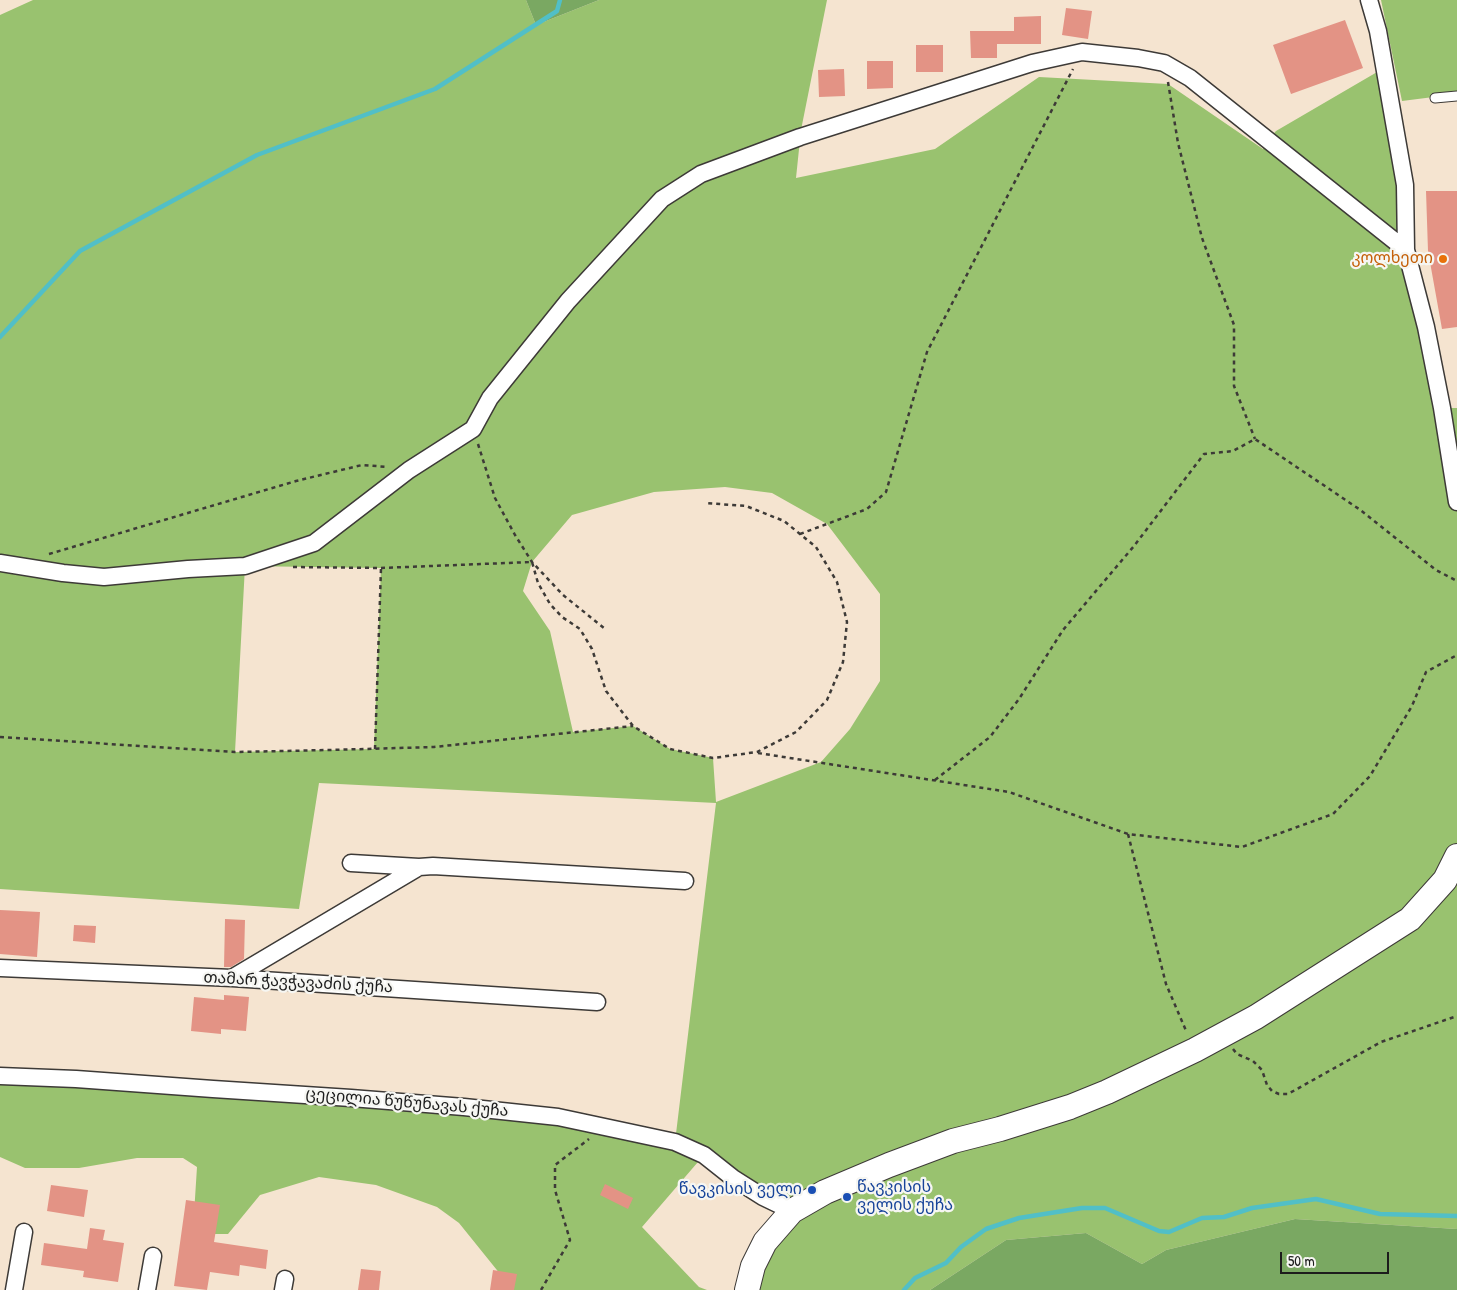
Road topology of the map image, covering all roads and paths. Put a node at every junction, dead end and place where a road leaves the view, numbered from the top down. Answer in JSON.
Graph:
{"nodes":[{"id":1,"x":1369,"y":0,"type":"edge"},
{"id":2,"x":1082,"y":52,"type":"junction"},
{"id":3,"x":1164,"y":63,"type":"junction"},
{"id":4,"x":1457,"y":96,"type":"edge"},
{"id":5,"x":1435,"y":98,"type":"dead end"},
{"id":6,"x":1406,"y":250,"type":"junction"},
{"id":7,"x":473,"y":428,"type":"junction"},
{"id":8,"x":1255,"y":439,"type":"junction"},
{"id":9,"x":409,"y":470,"type":"junction"},
{"id":10,"x":1457,"y":502,"type":"edge"},
{"id":11,"x":705,"y":503,"type":"dead end"},
{"id":12,"x":800,"y":534,"type":"junction"},
{"id":13,"x":44,"y":556,"type":"dead end"},
{"id":14,"x":532,"y":562,"type":"junction"},
{"id":15,"x":0,"y":563,"type":"edge"},
{"id":16,"x":284,"y":567,"type":"dead end"},
{"id":17,"x":381,"y":568,"type":"junction"},
{"id":18,"x":1457,"y":581,"type":"edge"},
{"id":19,"x":604,"y":628,"type":"dead end"},
{"id":20,"x":1457,"y":655,"type":"edge"},
{"id":21,"x":633,"y":726,"type":"junction"},
{"id":22,"x":0,"y":737,"type":"edge"},
{"id":23,"x":375,"y":749,"type":"junction"},
{"id":24,"x":757,"y":752,"type":"junction"},
{"id":25,"x":935,"y":780,"type":"junction"},
{"id":26,"x":1128,"y":834,"type":"junction"},
{"id":27,"x":1457,"y":856,"type":"edge"},
{"id":28,"x":352,"y":862,"type":"dead end"},
{"id":29,"x":419,"y":867,"type":"junction"},
{"id":30,"x":685,"y":881,"type":"dead end"},
{"id":31,"x":0,"y":968,"type":"edge"},
{"id":32,"x":232,"y":978,"type":"junction"},
{"id":33,"x":597,"y":1002,"type":"dead end"},
{"id":34,"x":1457,"y":1016,"type":"edge"},
{"id":35,"x":1223,"y":1034,"type":"junction"},
{"id":36,"x":1195,"y":1050,"type":"junction"},
{"id":37,"x":0,"y":1076,"type":"edge"},
{"id":38,"x":604,"y":1128,"type":"junction"},
{"id":39,"x":792,"y":1211,"type":"junction"},
{"id":40,"x":24,"y":1232,"type":"dead end"},
{"id":41,"x":153,"y":1256,"type":"dead end"},
{"id":42,"x":14,"y":1290,"type":"edge"},
{"id":43,"x":147,"y":1290,"type":"edge"},
{"id":44,"x":541,"y":1290,"type":"edge"},
{"id":45,"x":747,"y":1290,"type":"edge"}],
"edges":[{"from":1,"to":6,"type":"street"},
{"from":2,"to":3,"type":"street"},
{"from":2,"to":7,"type":"street"},
{"from":2,"to":12,"type":"path"},
{"from":3,"to":6,"type":"street"},
{"from":3,"to":8,"type":"path"},
{"from":4,"to":5,"type":"lane"},
{"from":6,"to":10,"type":"street"},
{"from":7,"to":9,"type":"street"},
{"from":7,"to":14,"type":"path"},
{"from":8,"to":18,"type":"path"},
{"from":8,"to":25,"type":"path"},
{"from":9,"to":13,"type":"path"},
{"from":9,"to":15,"type":"street"},
{"from":11,"to":12,"type":"path"},
{"from":12,"to":24,"type":"path"},
{"from":14,"to":17,"type":"path"},
{"from":14,"to":19,"type":"path"},
{"from":14,"to":21,"type":"path"},
{"from":16,"to":17,"type":"path"},
{"from":17,"to":23,"type":"path"},
{"from":20,"to":26,"type":"path"},
{"from":21,"to":23,"type":"path"},
{"from":21,"to":24,"type":"path"},
{"from":22,"to":23,"type":"path"},
{"from":24,"to":25,"type":"path"},
{"from":25,"to":26,"type":"path"},
{"from":26,"to":36,"type":"path"},
{"from":27,"to":35,"type":"main road"},
{"from":28,"to":29,"type":"street"},
{"from":29,"to":30,"type":"street"},
{"from":29,"to":32,"type":"street"},
{"from":31,"to":32,"type":"street","name":"თამარ ჭავჭავაძის ქუჩა"},
{"from":32,"to":33,"type":"street","name":"თამარ ჭავჭავაძის ქუჩა"},
{"from":34,"to":35,"type":"path"},
{"from":35,"to":36,"type":"main road"},
{"from":36,"to":39,"type":"main road"},
{"from":37,"to":38,"type":"street","name":"ცეცილია წუწუნავას ქუჩა"},
{"from":38,"to":39,"type":"street","name":"ცეცილია წუწუნავას ქუჩა"},
{"from":38,"to":44,"type":"path"},
{"from":39,"to":45,"type":"main road"},
{"from":40,"to":42,"type":"street"},
{"from":41,"to":43,"type":"street"}]}
